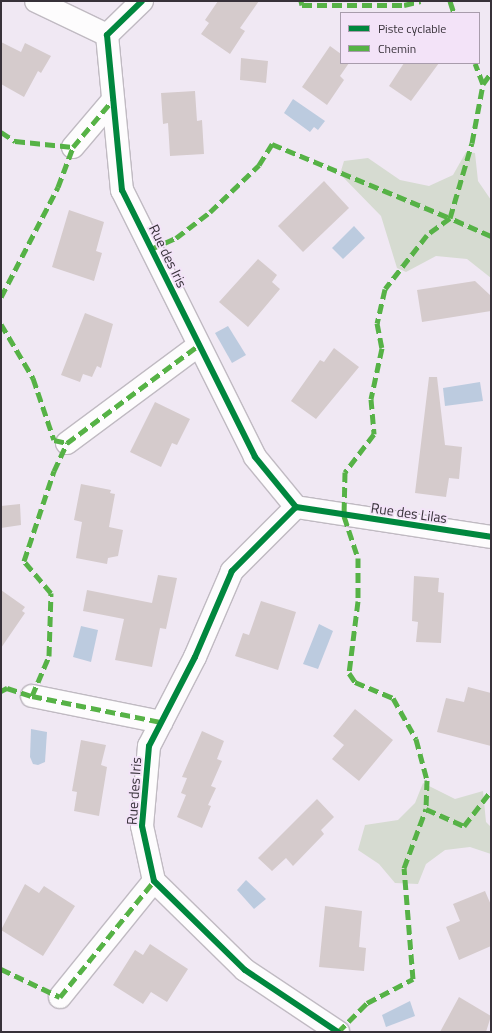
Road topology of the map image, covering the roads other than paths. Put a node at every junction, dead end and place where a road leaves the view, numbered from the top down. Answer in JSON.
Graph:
{"nodes":[{"id":1,"x":36,"y":1,"type":"edge"},
{"id":2,"x":142,"y":1,"type":"edge"},
{"id":3,"x":107,"y":35,"type":"junction"},
{"id":4,"x":112,"y":101,"type":"junction"},
{"id":5,"x":73,"y":147,"type":"dead end"},
{"id":6,"x":199,"y":344,"type":"junction"},
{"id":7,"x":67,"y":443,"type":"dead end"},
{"id":8,"x":296,"y":507,"type":"junction"},
{"id":9,"x":491,"y":537,"type":"edge"},
{"id":10,"x":32,"y":696,"type":"dead end"},
{"id":11,"x":161,"y":722,"type":"junction"},
{"id":12,"x":154,"y":881,"type":"junction"},
{"id":13,"x":60,"y":997,"type":"dead end"},
{"id":14,"x":338,"y":1032,"type":"edge"}],
"edges":[{"from":1,"to":3,"type":"street"},
{"from":2,"to":3,"type":"street"},
{"from":3,"to":4,"type":"street","name":"Rue des Iris"},
{"from":4,"to":5,"type":"street"},
{"from":4,"to":6,"type":"street","name":"Rue des Iris"},
{"from":6,"to":7,"type":"street"},
{"from":6,"to":8,"type":"street","name":"Rue des Iris"},
{"from":8,"to":9,"type":"street","name":"Rue des Lilas"},
{"from":8,"to":11,"type":"street","name":"Rue des Iris"},
{"from":10,"to":11,"type":"street"},
{"from":11,"to":12,"type":"street","name":"Rue des Iris"},
{"from":12,"to":13,"type":"street"},
{"from":12,"to":14,"type":"street"}]}
